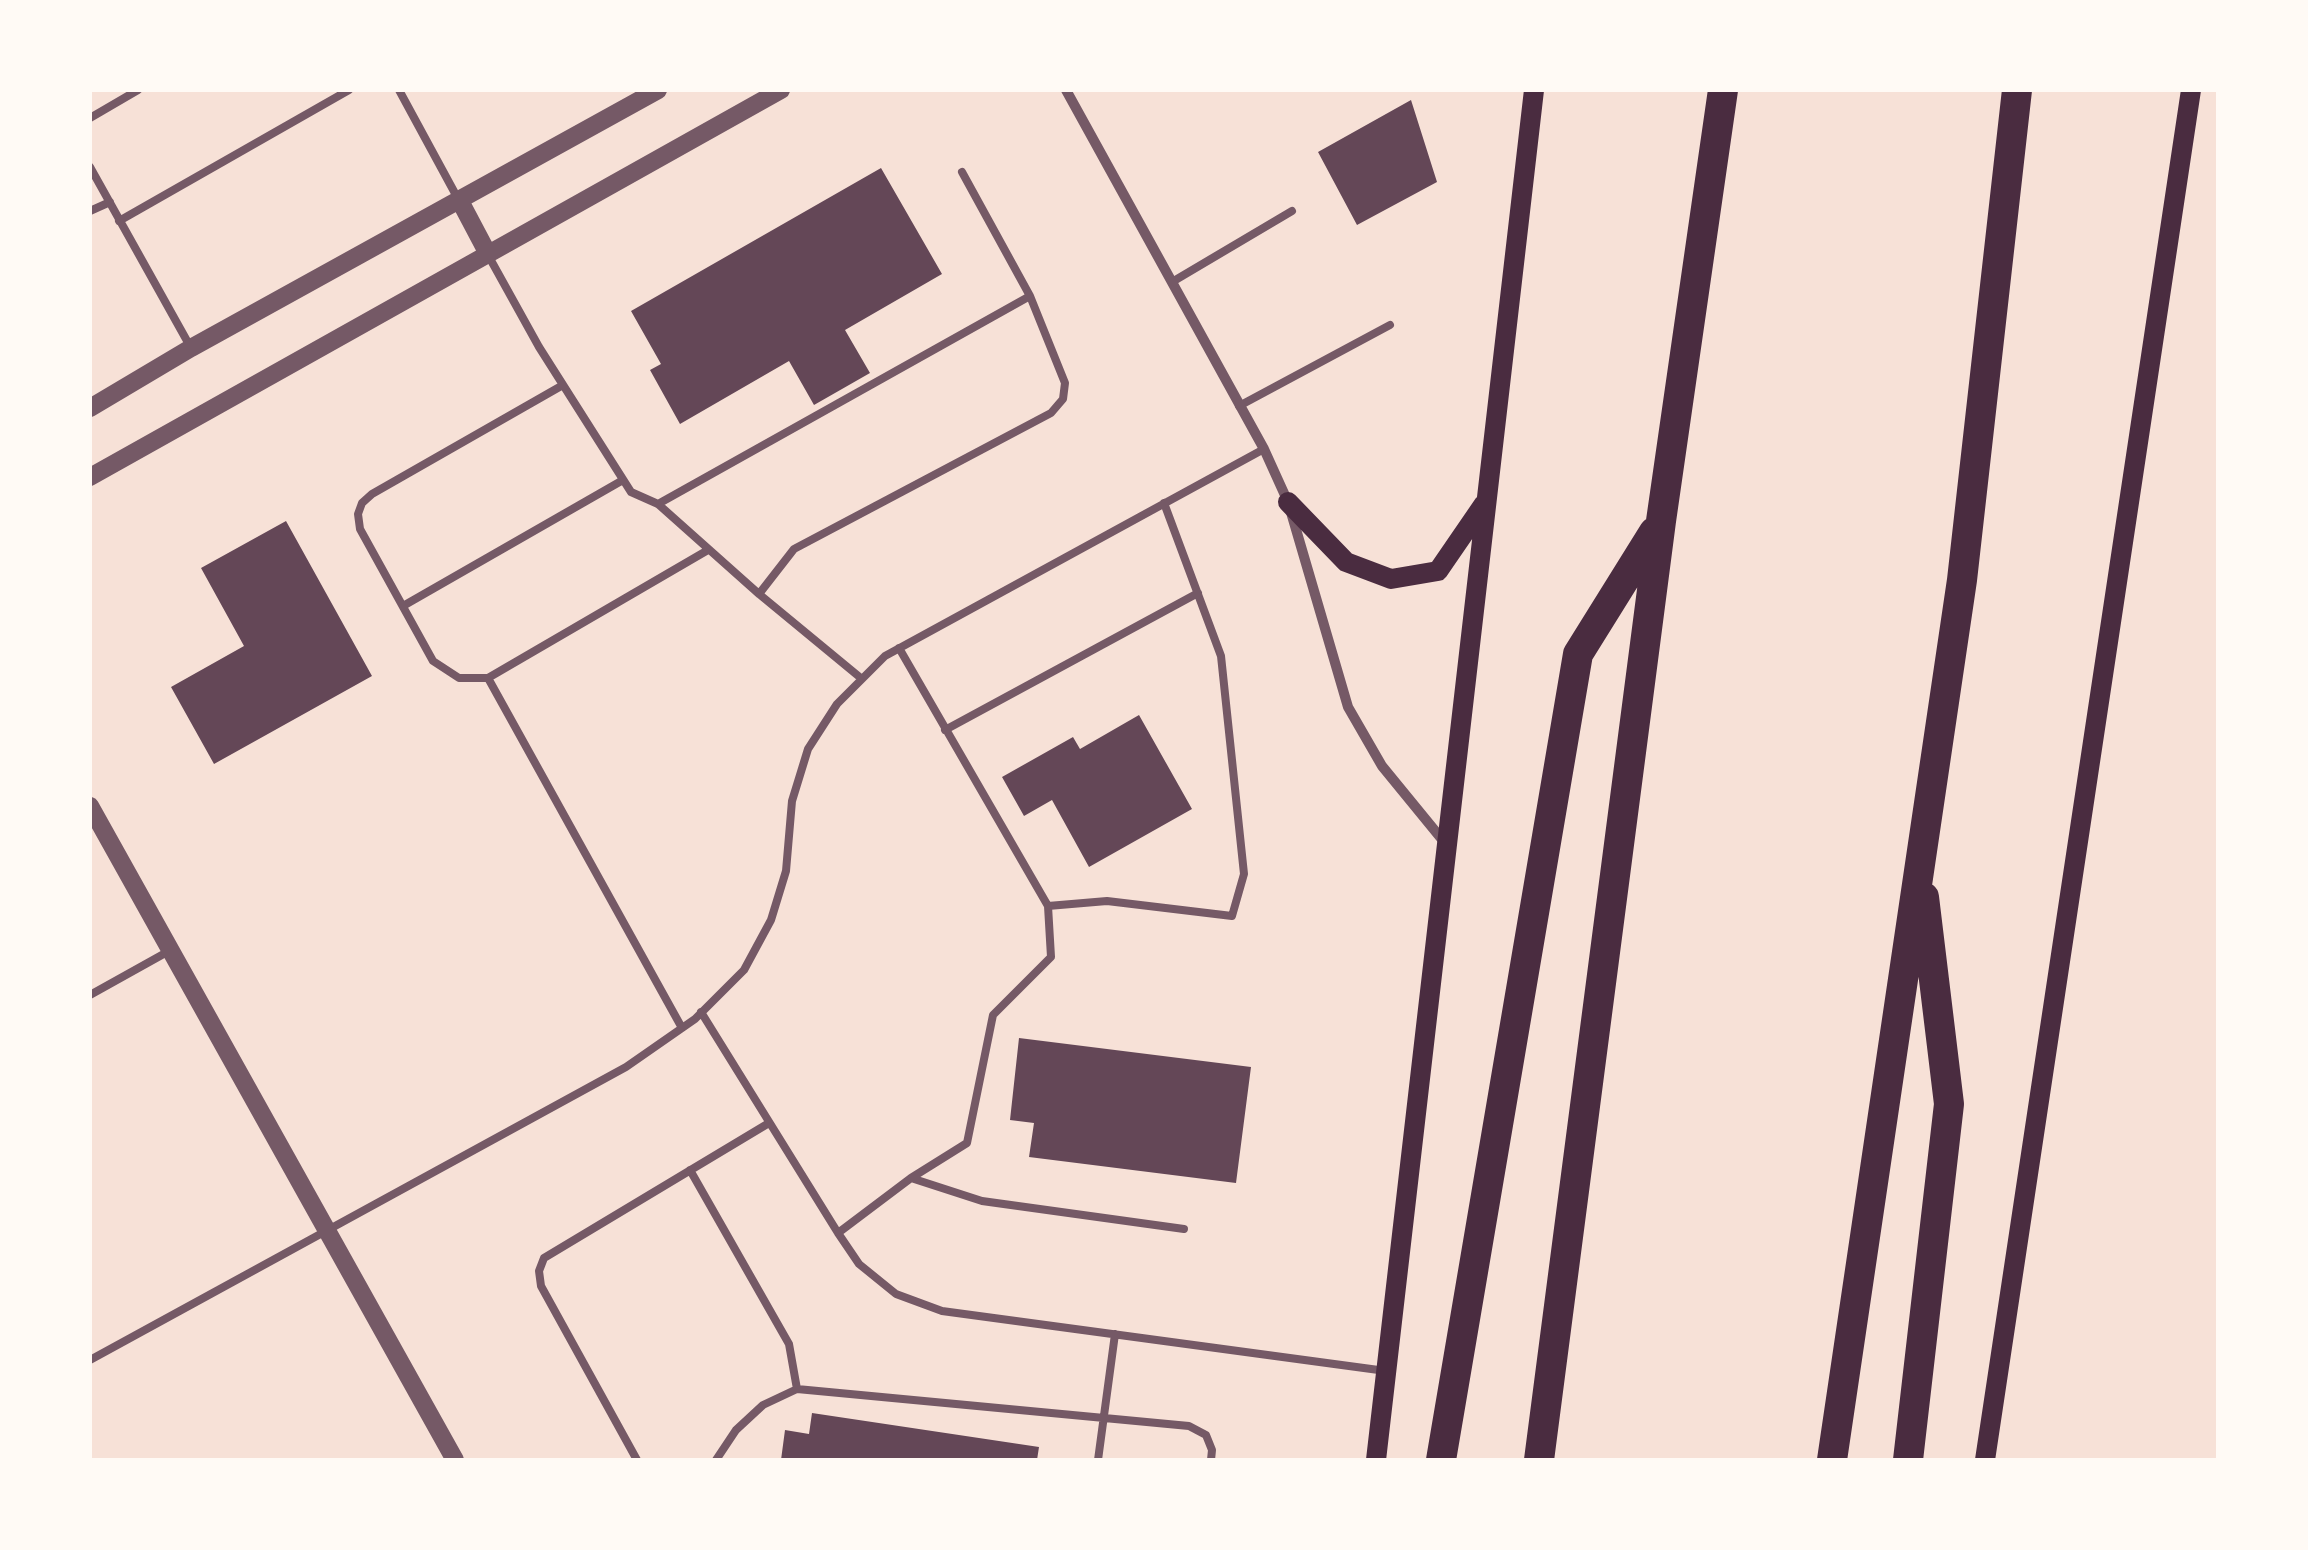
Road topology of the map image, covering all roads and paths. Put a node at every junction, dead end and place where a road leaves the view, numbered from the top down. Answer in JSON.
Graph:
{"nodes":[{"id":1,"x":138,"y":90,"type":"edge"},
{"id":2,"x":348,"y":90,"type":"edge"},
{"id":3,"x":399,"y":90,"type":"edge"},
{"id":4,"x":658,"y":90,"type":"edge"},
{"id":5,"x":781,"y":90,"type":"edge"},
{"id":6,"x":1066,"y":90,"type":"edge"},
{"id":7,"x":1534,"y":90,"type":"edge"},
{"id":8,"x":1723,"y":90,"type":"edge"},
{"id":9,"x":2017,"y":90,"type":"edge"},
{"id":10,"x":2191,"y":90,"type":"edge"},
{"id":11,"x":90,"y":118,"type":"edge"},
{"id":12,"x":90,"y":167,"type":"edge"},
{"id":13,"x":962,"y":172,"type":"dead end"},
{"id":14,"x":460,"y":201,"type":"junction"},
{"id":15,"x":110,"y":202,"type":"junction"},
{"id":16,"x":90,"y":211,"type":"edge"},
{"id":17,"x":1292,"y":211,"type":"dead end"},
{"id":18,"x":120,"y":221,"type":"junction"},
{"id":19,"x":488,"y":254,"type":"junction"},
{"id":20,"x":1172,"y":282,"type":"junction"},
{"id":21,"x":1030,"y":296,"type":"junction"},
{"id":22,"x":1390,"y":324,"type":"dead end"},
{"id":23,"x":190,"y":348,"type":"junction"},
{"id":24,"x":563,"y":385,"type":"junction"},
{"id":25,"x":1239,"y":406,"type":"junction"},
{"id":26,"x":90,"y":408,"type":"edge"},
{"id":27,"x":1264,"y":450,"type":"junction"},
{"id":28,"x":90,"y":478,"type":"edge"},
{"id":29,"x":624,"y":480,"type":"junction"},
{"id":30,"x":1288,"y":502,"type":"junction"},
{"id":31,"x":1485,"y":502,"type":"junction"},
{"id":32,"x":1164,"y":503,"type":"junction"},
{"id":33,"x":658,"y":504,"type":"junction"},
{"id":34,"x":1661,"y":521,"type":"junction"},
{"id":35,"x":708,"y":550,"type":"junction"},
{"id":36,"x":1198,"y":593,"type":"junction"},
{"id":37,"x":759,"y":594,"type":"junction"},
{"id":38,"x":403,"y":606,"type":"junction"},
{"id":39,"x":899,"y":648,"type":"junction"},
{"id":40,"x":488,"y":678,"type":"junction"},
{"id":41,"x":862,"y":679,"type":"junction"},
{"id":42,"x":945,"y":730,"type":"junction"},
{"id":43,"x":90,"y":806,"type":"edge"},
{"id":44,"x":1446,"y":844,"type":"junction"},
{"id":45,"x":1919,"y":859,"type":"junction"},
{"id":46,"x":1048,"y":906,"type":"junction"},
{"id":47,"x":170,"y":950,"type":"junction"},
{"id":48,"x":90,"y":995,"type":"edge"},
{"id":49,"x":702,"y":1012,"type":"junction"},
{"id":50,"x":682,"y":1028,"type":"junction"},
{"id":51,"x":770,"y":1123,"type":"junction"},
{"id":52,"x":690,"y":1170,"type":"junction"},
{"id":53,"x":911,"y":1178,"type":"junction"},
{"id":54,"x":1184,"y":1229,"type":"dead end"},
{"id":55,"x":328,"y":1232,"type":"junction"},
{"id":56,"x":838,"y":1233,"type":"junction"},
{"id":57,"x":1114,"y":1334,"type":"junction"},
{"id":58,"x":90,"y":1360,"type":"edge"},
{"id":59,"x":1386,"y":1370,"type":"junction"},
{"id":60,"x":798,"y":1389,"type":"junction"},
{"id":61,"x":1103,"y":1418,"type":"junction"},
{"id":62,"x":454,"y":1460,"type":"edge"},
{"id":63,"x":637,"y":1460,"type":"edge"},
{"id":64,"x":716,"y":1460,"type":"edge"},
{"id":65,"x":1098,"y":1460,"type":"edge"},
{"id":66,"x":1211,"y":1460,"type":"edge"},
{"id":67,"x":1376,"y":1460,"type":"edge"},
{"id":68,"x":1441,"y":1460,"type":"edge"},
{"id":69,"x":1539,"y":1460,"type":"edge"},
{"id":70,"x":1832,"y":1460,"type":"edge"},
{"id":71,"x":1908,"y":1460,"type":"edge"},
{"id":72,"x":1985,"y":1460,"type":"edge"}],
"edges":[{"from":1,"to":11,"type":"lane"},
{"from":2,"to":18,"type":"lane"},
{"from":3,"to":14,"type":"lane"},
{"from":4,"to":14,"type":"street"},
{"from":5,"to":19,"type":"street"},
{"from":6,"to":20,"type":"street"},
{"from":7,"to":31,"type":"main road"},
{"from":8,"to":34,"type":"highway"},
{"from":9,"to":45,"type":"highway"},
{"from":10,"to":72,"type":"main road"},
{"from":12,"to":15,"type":"lane"},
{"from":13,"to":21,"type":"lane"},
{"from":14,"to":19,"type":"street"},
{"from":14,"to":23,"type":"street"},
{"from":15,"to":16,"type":"lane"},
{"from":15,"to":18,"type":"lane"},
{"from":17,"to":20,"type":"lane"},
{"from":18,"to":23,"type":"lane"},
{"from":19,"to":24,"type":"lane"},
{"from":19,"to":28,"type":"street"},
{"from":20,"to":25,"type":"street"},
{"from":21,"to":33,"type":"lane"},
{"from":21,"to":37,"type":"lane"},
{"from":22,"to":25,"type":"lane"},
{"from":23,"to":26,"type":"street"},
{"from":24,"to":29,"type":"lane"},
{"from":24,"to":38,"type":"lane"},
{"from":25,"to":27,"type":"street"},
{"from":27,"to":30,"type":"street"},
{"from":27,"to":32,"type":"lane"},
{"from":29,"to":33,"type":"lane"},
{"from":29,"to":38,"type":"lane"},
{"from":30,"to":31,"type":"main road"},
{"from":30,"to":44,"type":"street"},
{"from":31,"to":44,"type":"main road"},
{"from":32,"to":36,"type":"lane"},
{"from":32,"to":39,"type":"lane"},
{"from":33,"to":35,"type":"lane"},
{"from":34,"to":68,"type":"highway"},
{"from":34,"to":69,"type":"highway"},
{"from":35,"to":37,"type":"lane"},
{"from":35,"to":40,"type":"lane"},
{"from":36,"to":42,"type":"lane"},
{"from":36,"to":46,"type":"lane"},
{"from":37,"to":41,"type":"lane"},
{"from":38,"to":40,"type":"lane"},
{"from":39,"to":41,"type":"lane"},
{"from":39,"to":42,"type":"lane"},
{"from":40,"to":50,"type":"lane"},
{"from":41,"to":49,"type":"lane"},
{"from":42,"to":46,"type":"lane"},
{"from":43,"to":47,"type":"street"},
{"from":44,"to":59,"type":"main road"},
{"from":45,"to":70,"type":"highway"},
{"from":45,"to":71,"type":"highway"},
{"from":46,"to":53,"type":"lane"},
{"from":47,"to":48,"type":"lane"},
{"from":47,"to":55,"type":"street"},
{"from":49,"to":50,"type":"lane"},
{"from":49,"to":51,"type":"lane"},
{"from":50,"to":55,"type":"lane"},
{"from":51,"to":52,"type":"lane"},
{"from":51,"to":56,"type":"lane"},
{"from":52,"to":60,"type":"lane"},
{"from":52,"to":63,"type":"lane"},
{"from":53,"to":54,"type":"lane"},
{"from":53,"to":56,"type":"lane"},
{"from":55,"to":58,"type":"lane"},
{"from":55,"to":62,"type":"street"},
{"from":56,"to":57,"type":"lane"},
{"from":57,"to":59,"type":"lane"},
{"from":57,"to":61,"type":"lane"},
{"from":59,"to":67,"type":"main road"},
{"from":60,"to":61,"type":"lane"},
{"from":60,"to":64,"type":"lane"},
{"from":61,"to":65,"type":"lane"},
{"from":61,"to":66,"type":"lane"}]}
